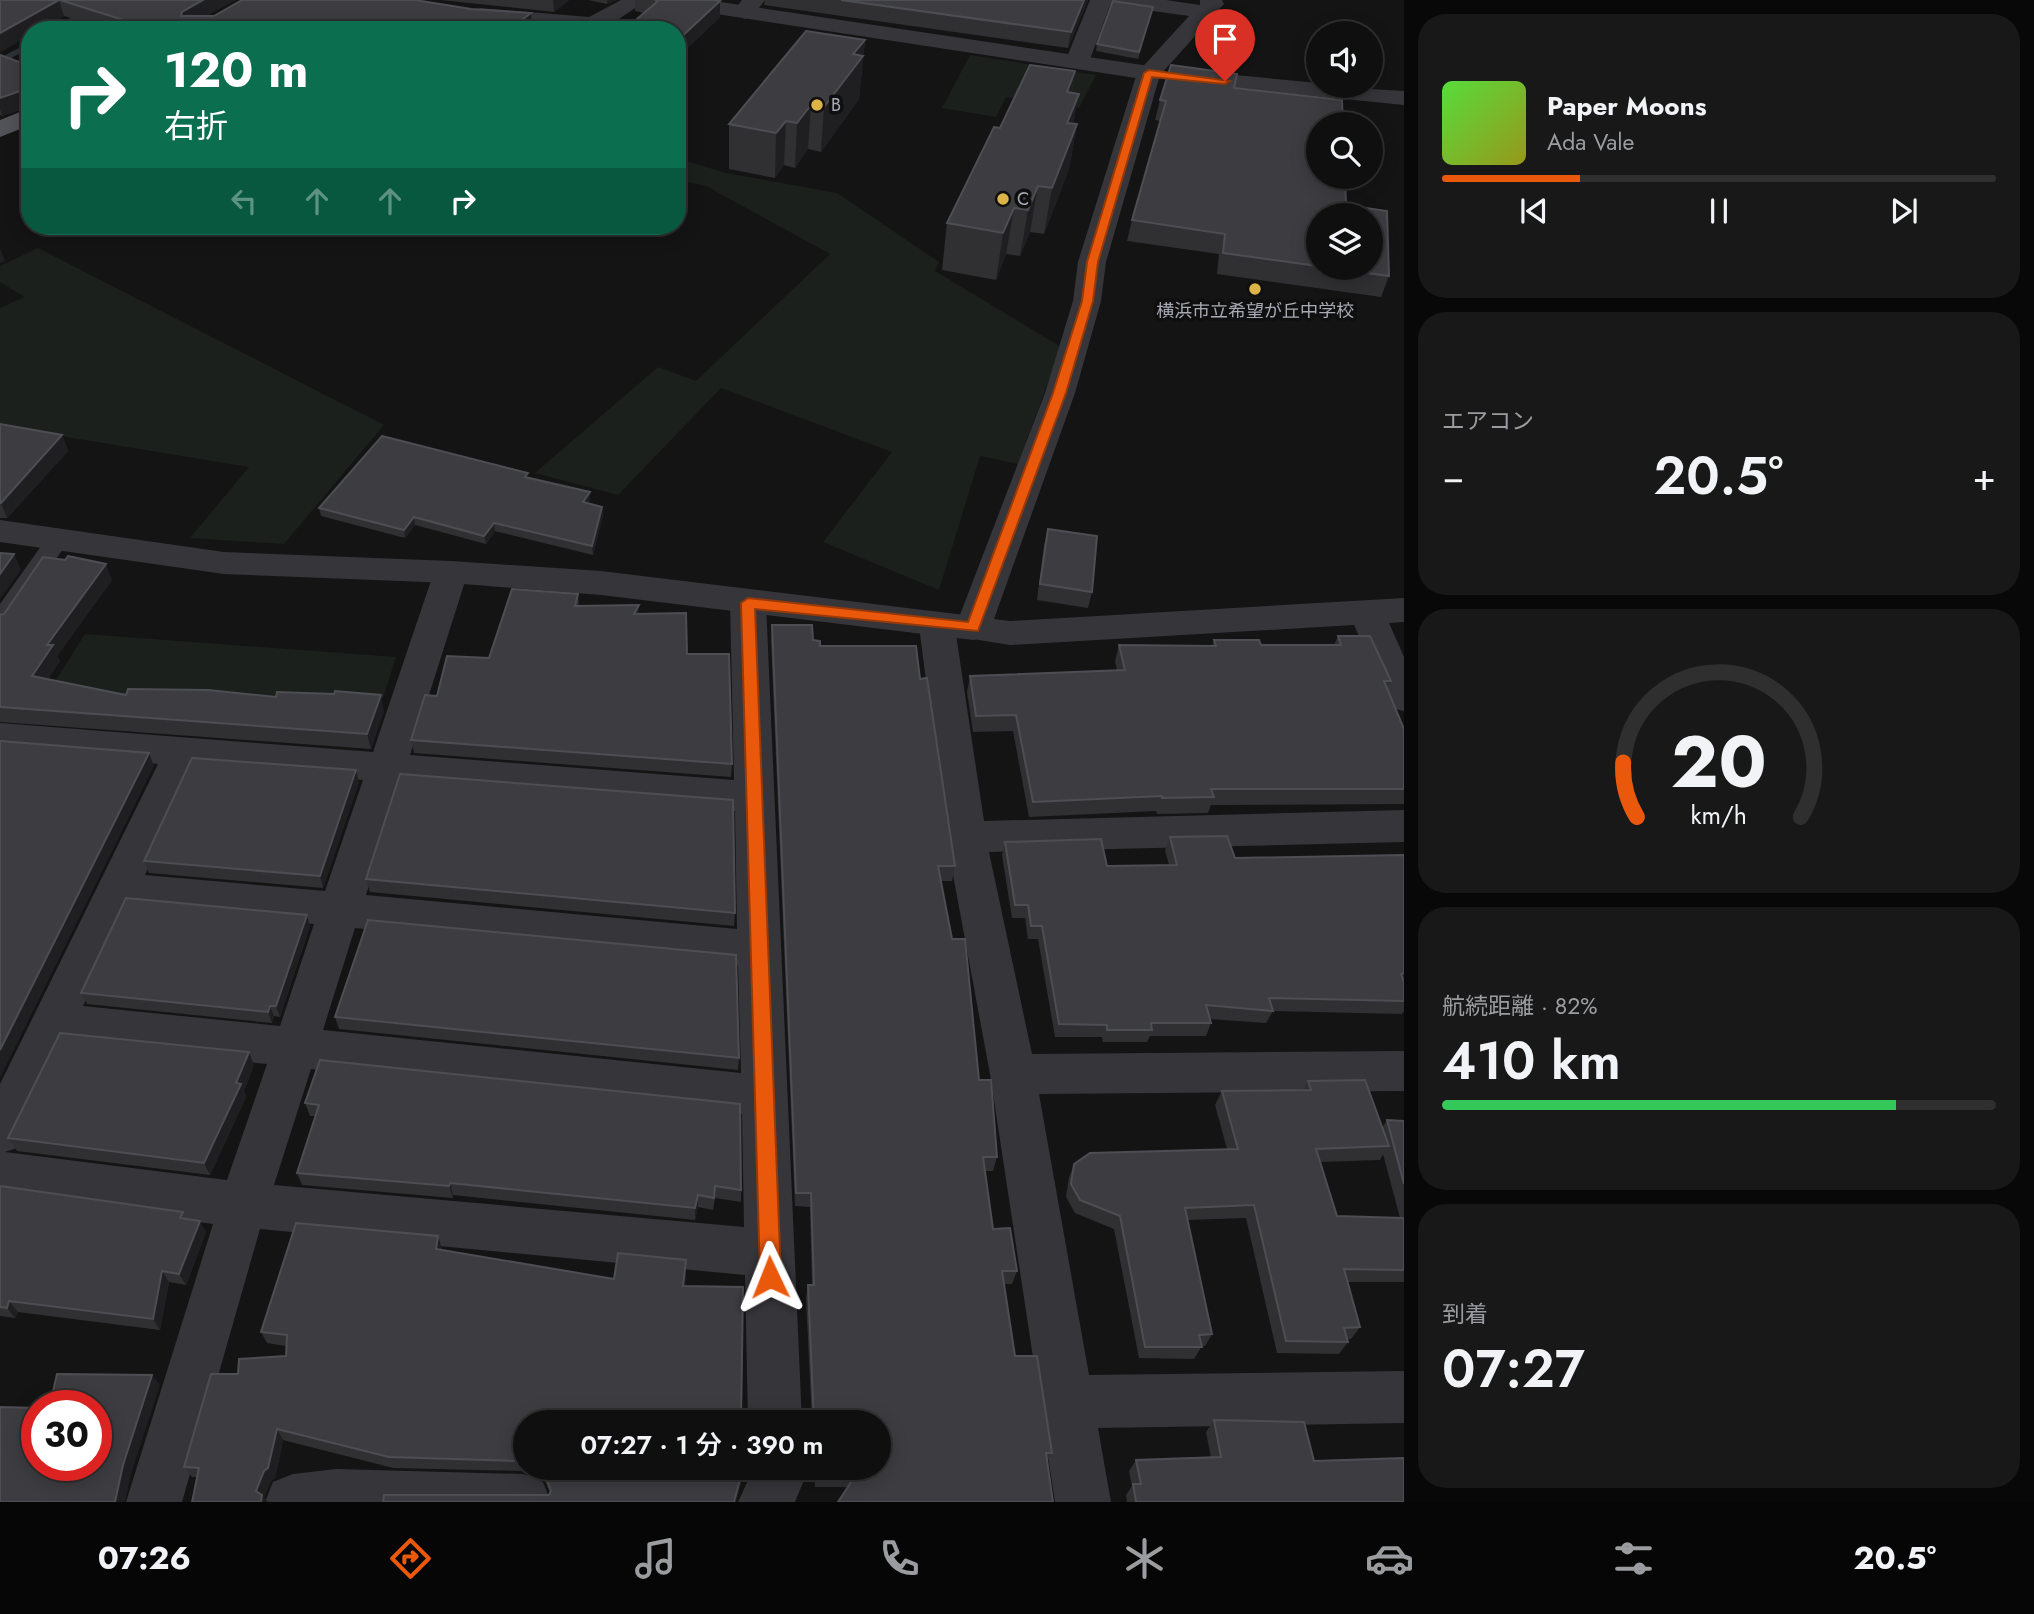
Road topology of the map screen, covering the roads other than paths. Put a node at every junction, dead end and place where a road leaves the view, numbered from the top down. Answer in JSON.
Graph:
{"nodes":[{"id":1,"x":636,"y":0,"type":"edge"},
{"id":2,"x":664,"y":0,"type":"edge"},
{"id":3,"x":1101,"y":0,"type":"edge"},
{"id":4,"x":1117,"y":0,"type":"edge"},
{"id":5,"x":749,"y":6,"type":"edge"},
{"id":6,"x":1208,"y":6,"type":"edge"},
{"id":7,"x":460,"y":13,"type":"edge"},
{"id":8,"x":554,"y":21,"type":"edge"},
{"id":9,"x":601,"y":21,"type":"edge"},
{"id":10,"x":1077,"y":62,"type":"junction"},
{"id":11,"x":1149,"y":73,"type":"junction"},
{"id":12,"x":1404,"y":98,"type":"edge"},
{"id":13,"x":21,"y":120,"type":"edge"},
{"id":14,"x":0,"y":130,"type":"edge"},
{"id":15,"x":0,"y":531,"type":"edge"},
{"id":16,"x":57,"y":540,"type":"junction"},
{"id":17,"x":451,"y":572,"type":"junction"},
{"id":18,"x":748,"y":603,"type":"junction"},
{"id":19,"x":1404,"y":610,"type":"edge"},
{"id":20,"x":1366,"y":612,"type":"junction"},
{"id":21,"x":0,"y":622,"type":"edge"},
{"id":22,"x":955,"y":627,"type":"junction"},
{"id":23,"x":1404,"y":698,"type":"edge"},
{"id":24,"x":0,"y":737,"type":"edge"},
{"id":25,"x":183,"y":752,"type":"junction"},
{"id":26,"x":387,"y":768,"type":"junction"},
{"id":27,"x":754,"y":797,"type":"junction"},
{"id":28,"x":1404,"y":826,"type":"edge"},
{"id":29,"x":966,"y":837,"type":"junction"},
{"id":30,"x":117,"y":889,"type":"junction"},
{"id":31,"x":340,"y":909,"type":"junction"},
{"id":32,"x":759,"y":949,"type":"junction"},
{"id":33,"x":54,"y":1022,"type":"junction"},
{"id":34,"x":293,"y":1047,"type":"junction"},
{"id":35,"x":1404,"y":1071,"type":"edge"},
{"id":36,"x":1013,"y":1074,"type":"junction"},
{"id":37,"x":764,"y":1096,"type":"junction"},
{"id":38,"x":0,"y":1133,"type":"edge"},
{"id":39,"x":0,"y":1174,"type":"edge"},
{"id":40,"x":243,"y":1205,"type":"junction"},
{"id":41,"x":769,"y":1253,"type":"junction"},
{"id":42,"x":1404,"y":1397,"type":"edge"},
{"id":43,"x":1068,"y":1402,"type":"junction"},
{"id":44,"x":775,"y":1410,"type":"edge"},
{"id":45,"x":778,"y":1480,"type":"edge"},
{"id":46,"x":154,"y":1502,"type":"edge"},
{"id":47,"x":293,"y":1502,"type":"edge"},
{"id":48,"x":523,"y":1502,"type":"edge"},
{"id":49,"x":766,"y":1502,"type":"edge"},
{"id":50,"x":1083,"y":1502,"type":"edge"}],
"edges":[{"from":1,"to":9,"type":"street"},
{"from":2,"to":5,"type":"street"},
{"from":3,"to":10,"type":"street"},
{"from":4,"to":6,"type":"street"},
{"from":5,"to":10,"type":"street"},
{"from":6,"to":11,"type":"street"},
{"from":7,"to":8,"type":"street"},
{"from":10,"to":11,"type":"street"},
{"from":11,"to":12,"type":"street"},
{"from":11,"to":22,"type":"street"},
{"from":13,"to":14,"type":"main road"},
{"from":15,"to":16,"type":"street"},
{"from":16,"to":17,"type":"street"},
{"from":16,"to":21,"type":"lane"},
{"from":17,"to":18,"type":"street"},
{"from":17,"to":26,"type":"street"},
{"from":18,"to":22,"type":"street"},
{"from":18,"to":27,"type":"street"},
{"from":19,"to":20,"type":"street"},
{"from":20,"to":22,"type":"street"},
{"from":20,"to":23,"type":"street"},
{"from":22,"to":29,"type":"street"},
{"from":24,"to":25,"type":"street"},
{"from":25,"to":26,"type":"street"},
{"from":25,"to":30,"type":"street"},
{"from":26,"to":27,"type":"street"},
{"from":26,"to":31,"type":"street"},
{"from":27,"to":32,"type":"street"},
{"from":28,"to":29,"type":"street"},
{"from":29,"to":36,"type":"street"},
{"from":30,"to":31,"type":"street"},
{"from":30,"to":33,"type":"street"},
{"from":31,"to":32,"type":"street"},
{"from":31,"to":34,"type":"street"},
{"from":32,"to":37,"type":"street"},
{"from":33,"to":34,"type":"street"},
{"from":33,"to":38,"type":"street"},
{"from":34,"to":37,"type":"street"},
{"from":34,"to":40,"type":"street"},
{"from":35,"to":36,"type":"street"},
{"from":36,"to":43,"type":"street"},
{"from":37,"to":41,"type":"street"},
{"from":39,"to":40,"type":"street"},
{"from":40,"to":41,"type":"street"},
{"from":40,"to":46,"type":"street"},
{"from":41,"to":44,"type":"street"},
{"from":42,"to":43,"type":"street"},
{"from":43,"to":50,"type":"street"},
{"from":45,"to":49,"type":"street"},
{"from":47,"to":48,"type":"street"}]}
